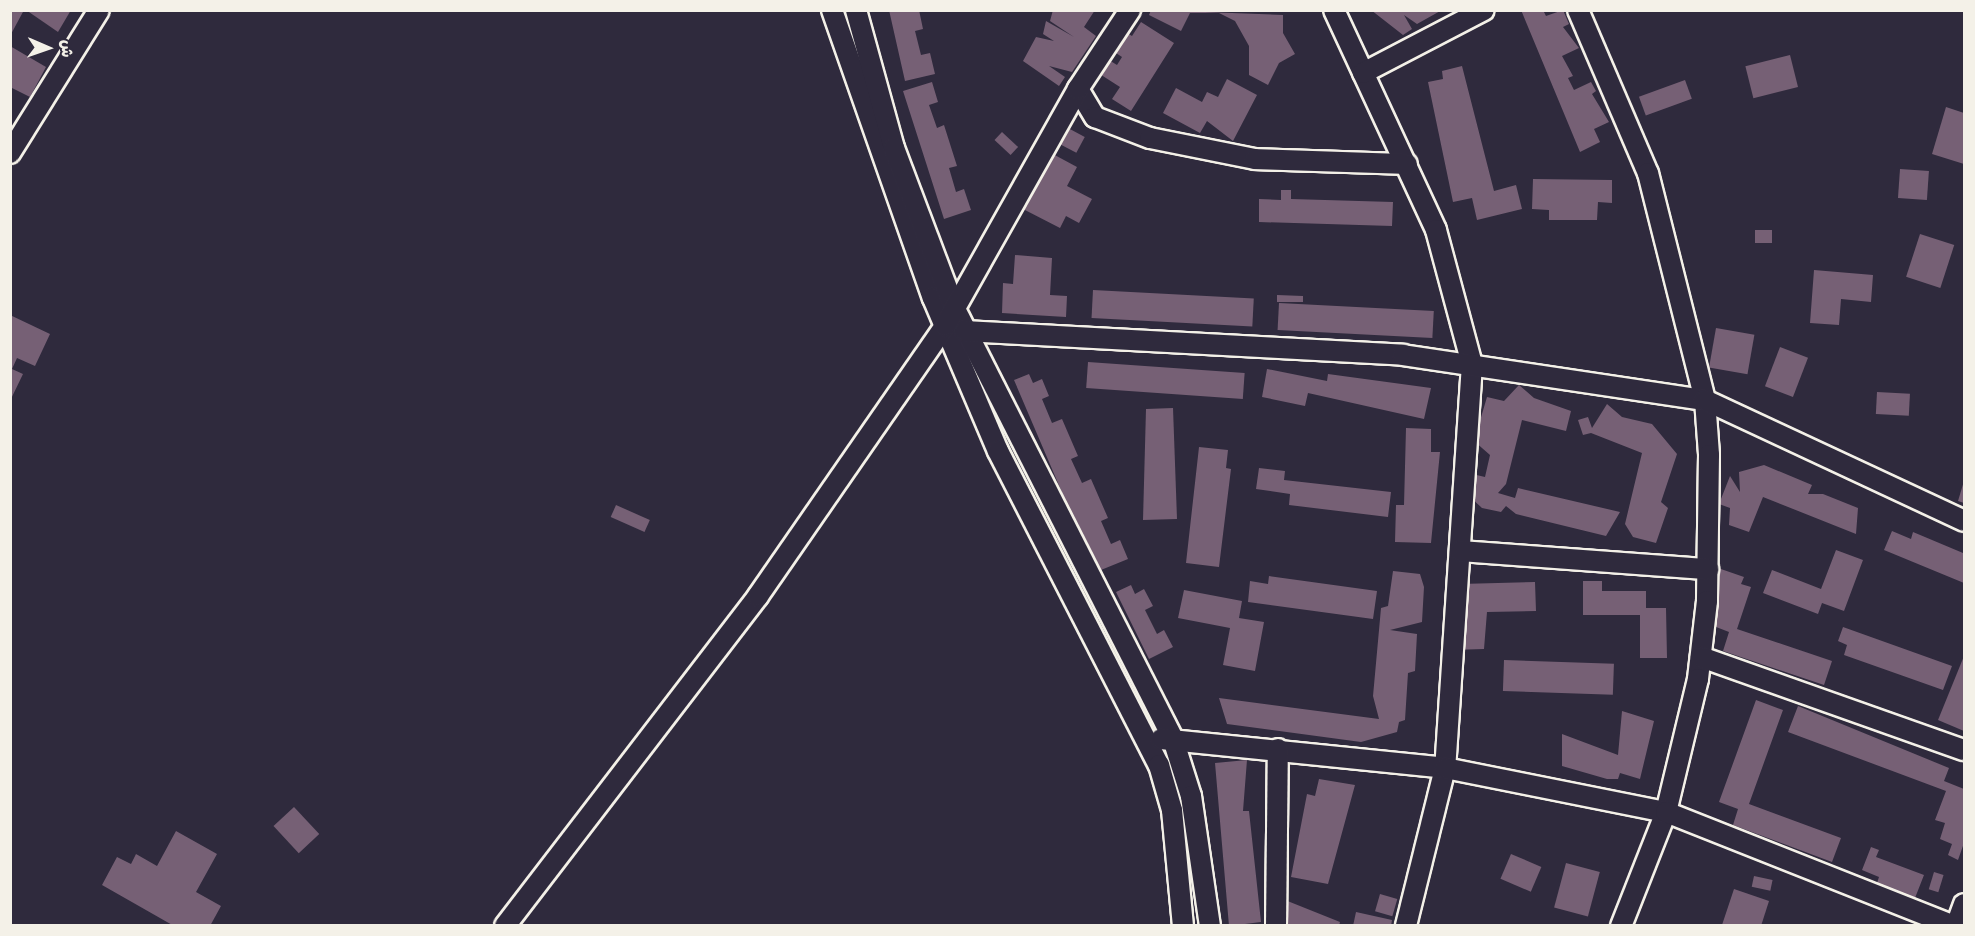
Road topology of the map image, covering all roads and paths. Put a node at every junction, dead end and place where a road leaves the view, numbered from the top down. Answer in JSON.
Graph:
{"nodes":[{"id":1,"x":99,"y":10,"type":"edge"},
{"id":2,"x":832,"y":10,"type":"edge"},
{"id":3,"x":856,"y":10,"type":"edge"},
{"id":4,"x":1130,"y":10,"type":"edge"},
{"id":5,"x":1334,"y":10,"type":"edge"},
{"id":6,"x":1484,"y":10,"type":"edge"},
{"id":7,"x":1578,"y":10,"type":"edge"},
{"id":8,"x":1363,"y":73,"type":"junction"},
{"id":9,"x":1078,"y":89,"type":"junction"},
{"id":10,"x":10,"y":153,"type":"edge"},
{"id":11,"x":1407,"y":164,"type":"junction"},
{"id":12,"x":954,"y":307,"type":"junction"},
{"id":13,"x":945,"y":326,"type":"junction"},
{"id":14,"x":965,"y":331,"type":"junction"},
{"id":15,"x":1472,"y":364,"type":"junction"},
{"id":16,"x":1705,"y":400,"type":"junction"},
{"id":17,"x":1965,"y":521,"type":"edge"},
{"id":18,"x":1460,"y":551,"type":"junction"},
{"id":19,"x":1708,"y":569,"type":"junction"},
{"id":20,"x":1701,"y":657,"type":"junction"},
{"id":21,"x":1173,"y":739,"type":"junction"},
{"id":22,"x":1146,"y":740,"type":"junction"},
{"id":23,"x":1278,"y":749,"type":"junction"},
{"id":24,"x":1965,"y":750,"type":"edge"},
{"id":25,"x":1445,"y":768,"type":"junction"},
{"id":26,"x":1665,"y":812,"type":"junction"},
{"id":27,"x":1965,"y":904,"type":"edge"},
{"id":28,"x":505,"y":926,"type":"edge"},
{"id":29,"x":1183,"y":926,"type":"edge"},
{"id":30,"x":1210,"y":926,"type":"edge"},
{"id":31,"x":1276,"y":926,"type":"edge"},
{"id":32,"x":1406,"y":926,"type":"edge"},
{"id":33,"x":1621,"y":926,"type":"edge"},
{"id":34,"x":1955,"y":926,"type":"edge"}],
"edges":[{"from":1,"to":10,"type":"street"},
{"from":2,"to":13,"type":"street"},
{"from":3,"to":12,"type":"street"},
{"from":4,"to":9,"type":"street"},
{"from":5,"to":8,"type":"street"},
{"from":6,"to":8,"type":"street"},
{"from":7,"to":16,"type":"street"},
{"from":8,"to":11,"type":"street"},
{"from":9,"to":11,"type":"street"},
{"from":9,"to":12,"type":"street"},
{"from":11,"to":15,"type":"street"},
{"from":12,"to":13,"type":"street"},
{"from":12,"to":14,"type":"street"},
{"from":13,"to":22,"type":"street"},
{"from":13,"to":28,"type":"street"},
{"from":14,"to":15,"type":"street"},
{"from":14,"to":21,"type":"street"},
{"from":15,"to":16,"type":"street"},
{"from":15,"to":18,"type":"street"},
{"from":16,"to":17,"type":"street"},
{"from":16,"to":19,"type":"street"},
{"from":18,"to":19,"type":"street"},
{"from":18,"to":25,"type":"street"},
{"from":19,"to":20,"type":"street"},
{"from":20,"to":24,"type":"street"},
{"from":20,"to":26,"type":"street"},
{"from":21,"to":22,"type":"street"},
{"from":21,"to":23,"type":"street"},
{"from":21,"to":30,"type":"street"},
{"from":22,"to":29,"type":"street"},
{"from":23,"to":25,"type":"street"},
{"from":23,"to":31,"type":"street"},
{"from":25,"to":26,"type":"street"},
{"from":25,"to":32,"type":"street"},
{"from":26,"to":33,"type":"street"},
{"from":26,"to":34,"type":"street"},
{"from":27,"to":34,"type":"street"}]}
